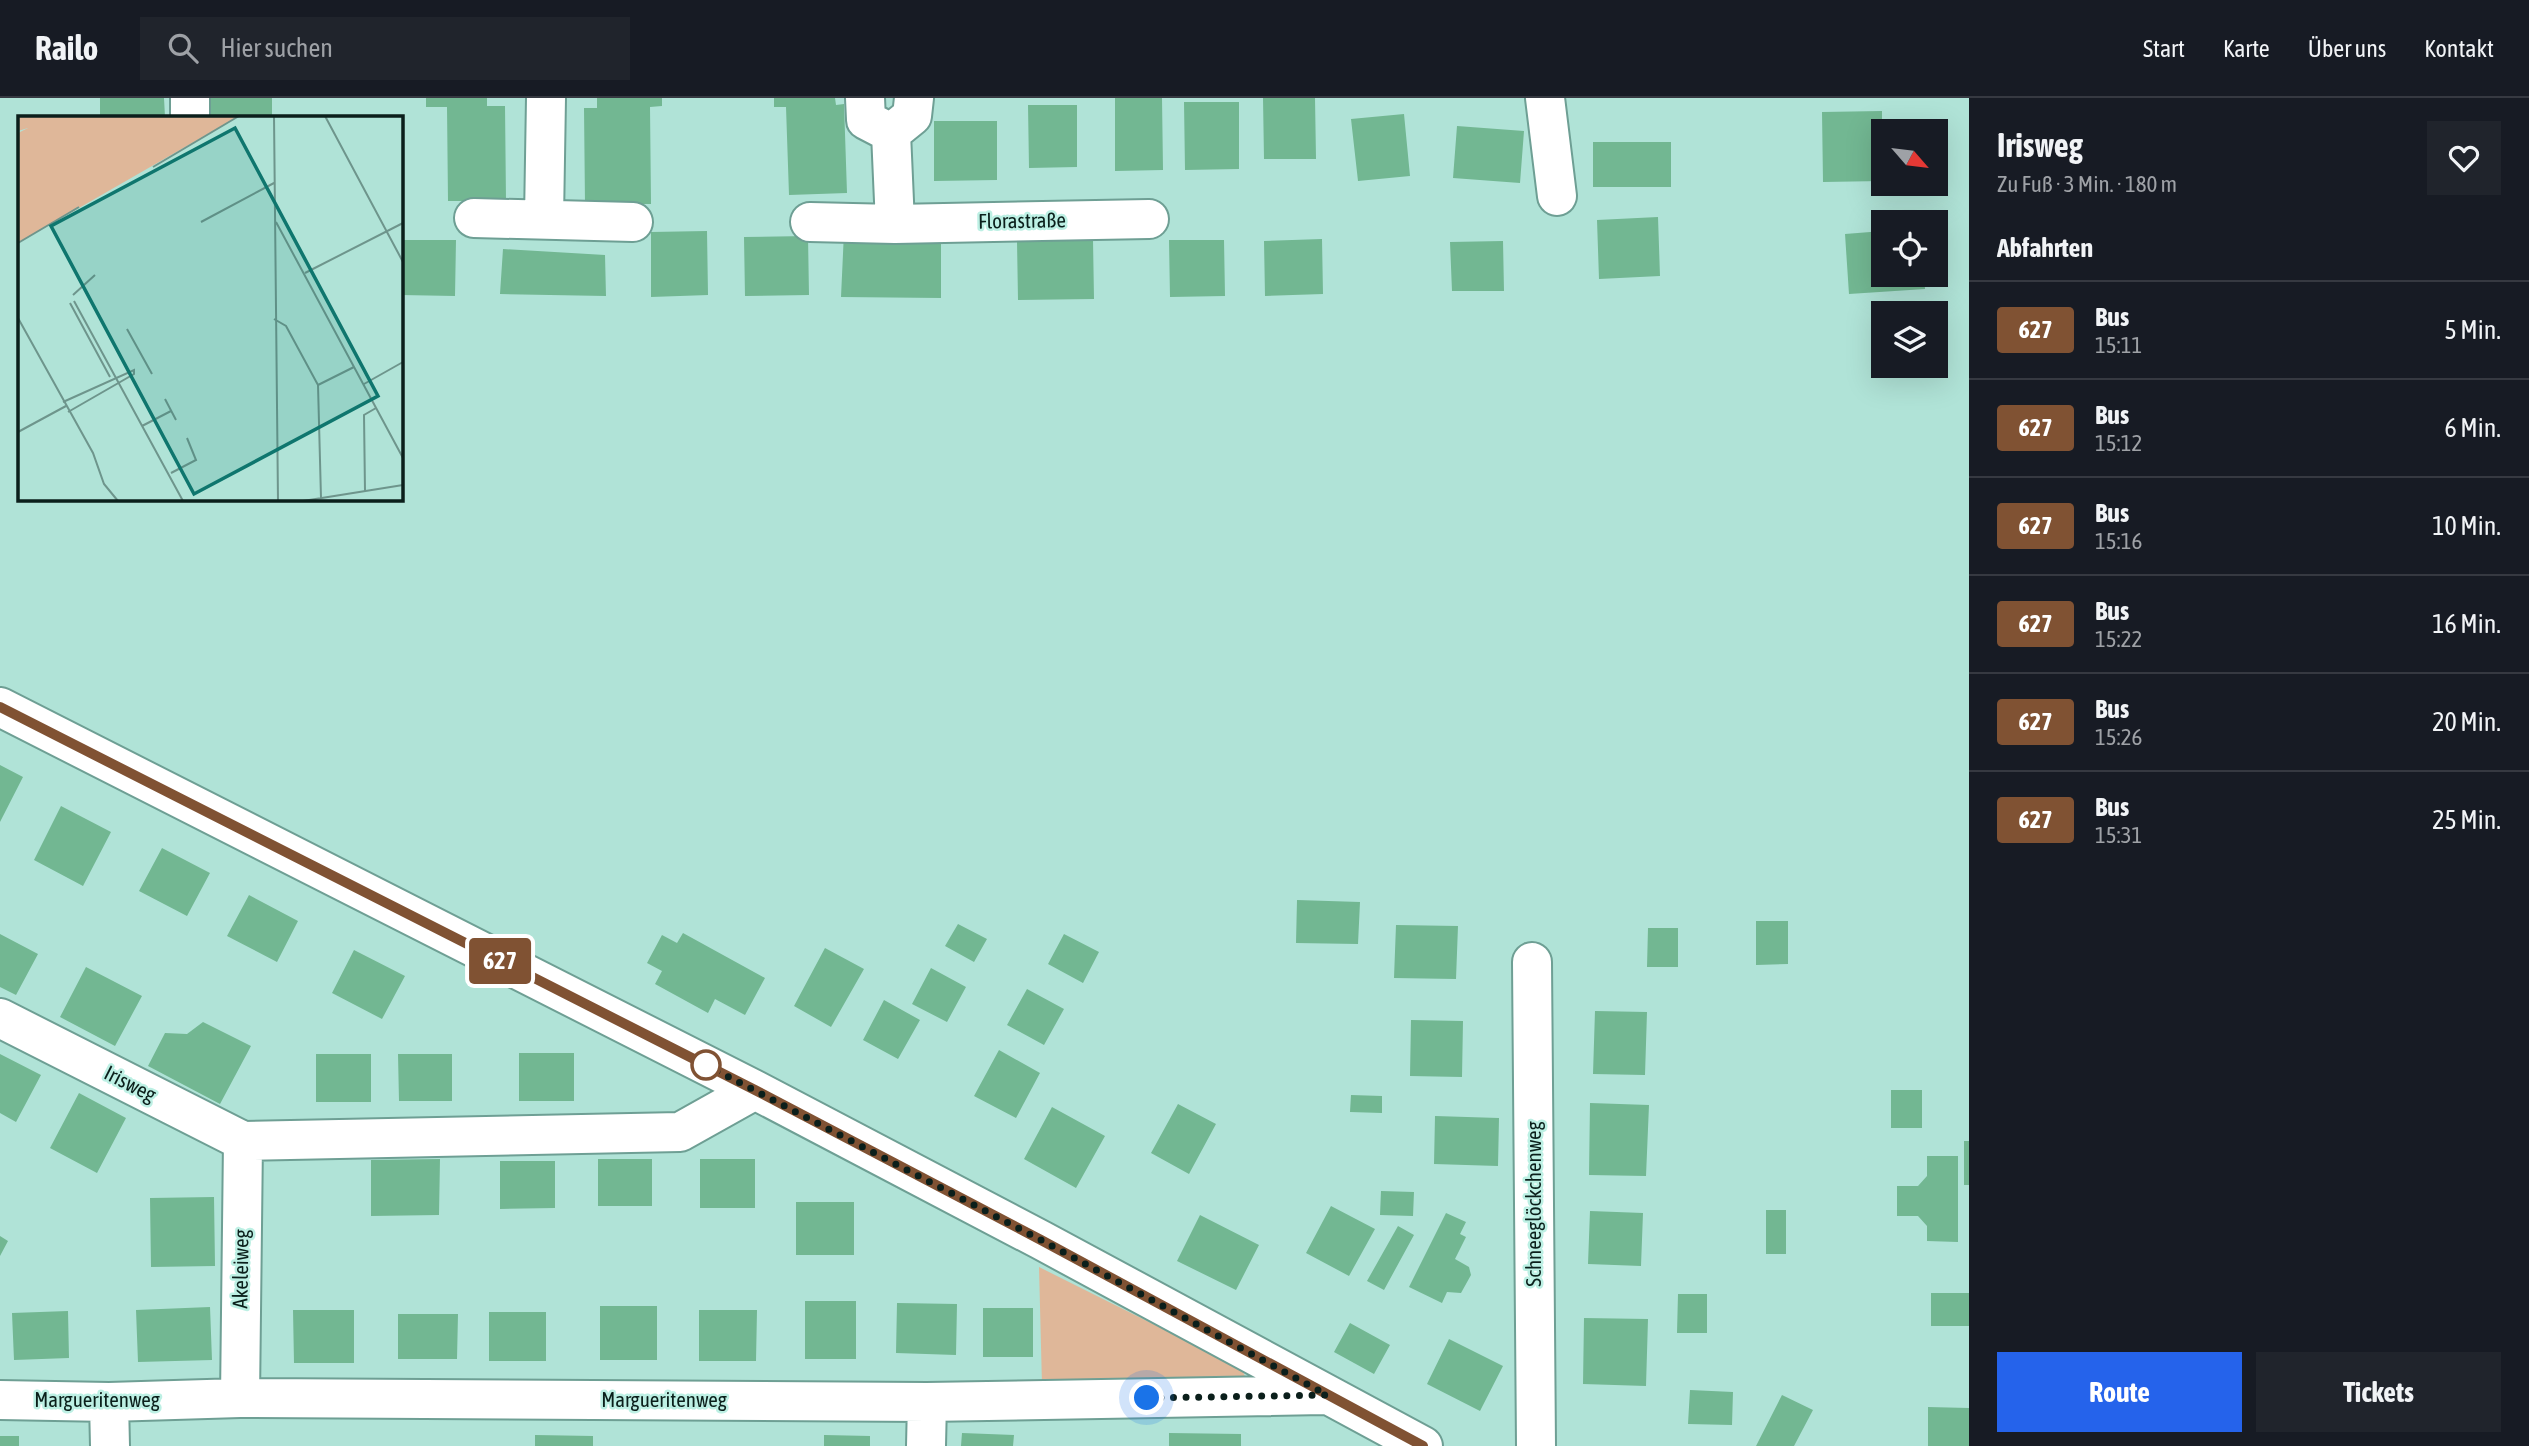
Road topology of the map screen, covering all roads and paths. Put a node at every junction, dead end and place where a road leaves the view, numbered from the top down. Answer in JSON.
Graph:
{"nodes":[{"id":1,"x":190,"y":98,"type":"edge"},
{"id":2,"x":546,"y":98,"type":"edge"},
{"id":3,"x":865,"y":98,"type":"edge"},
{"id":4,"x":914,"y":98,"type":"edge"},
{"id":5,"x":1545,"y":98,"type":"edge"},
{"id":6,"x":190,"y":116,"type":"edge"},
{"id":7,"x":891,"y":133,"type":"junction"},
{"id":8,"x":1557,"y":196,"type":"dead end"},
{"id":9,"x":474,"y":218,"type":"dead end"},
{"id":10,"x":544,"y":219,"type":"junction"},
{"id":11,"x":1149,"y":219,"type":"dead end"},
{"id":12,"x":633,"y":222,"type":"dead end"},
{"id":13,"x":810,"y":222,"type":"dead end"},
{"id":14,"x":895,"y":224,"type":"junction"},
{"id":15,"x":0,"y":706,"type":"edge"},
{"id":16,"x":1532,"y":962,"type":"dead end"},
{"id":17,"x":0,"y":1017,"type":"edge"},
{"id":18,"x":755,"y":1090,"type":"junction"},
{"id":19,"x":243,"y":1141,"type":"junction"},
{"id":20,"x":1327,"y":1395,"type":"junction"},
{"id":21,"x":240,"y":1398,"type":"junction"},
{"id":22,"x":0,"y":1400,"type":"edge"},
{"id":23,"x":109,"y":1402,"type":"junction"},
{"id":24,"x":927,"y":1402,"type":"junction"},
{"id":25,"x":110,"y":1446,"type":"edge"},
{"id":26,"x":926,"y":1446,"type":"edge"},
{"id":27,"x":1423,"y":1446,"type":"edge"},
{"id":28,"x":1536,"y":1446,"type":"edge"}],
"edges":[{"from":1,"to":6,"type":"street"},
{"from":2,"to":10,"type":"street"},
{"from":3,"to":7,"type":"street"},
{"from":4,"to":7,"type":"street"},
{"from":5,"to":8,"type":"street"},
{"from":7,"to":14,"type":"street"},
{"from":9,"to":10,"type":"street"},
{"from":10,"to":12,"type":"street"},
{"from":11,"to":14,"type":"street","name":"Florastraße"},
{"from":13,"to":14,"type":"street","name":"Florastraße"},
{"from":15,"to":18,"type":"street"},
{"from":16,"to":28,"type":"street","name":"Schneeglöckchenweg"},
{"from":17,"to":19,"type":"street","name":"Irisweg"},
{"from":18,"to":19,"type":"street","name":"Irisweg"},
{"from":18,"to":20,"type":"street"},
{"from":19,"to":21,"type":"street","name":"Akeleiweg"},
{"from":20,"to":24,"type":"street","name":"Margueritenweg"},
{"from":20,"to":27,"type":"street"},
{"from":21,"to":23,"type":"street","name":"Margueritenweg"},
{"from":21,"to":24,"type":"street","name":"Margueritenweg"},
{"from":22,"to":23,"type":"street","name":"Margueritenweg"},
{"from":23,"to":25,"type":"street"},
{"from":24,"to":26,"type":"street"}]}
